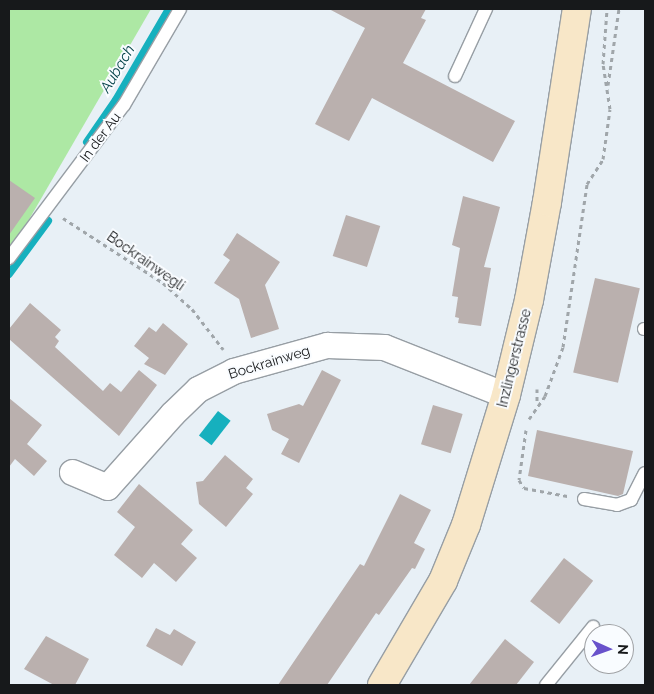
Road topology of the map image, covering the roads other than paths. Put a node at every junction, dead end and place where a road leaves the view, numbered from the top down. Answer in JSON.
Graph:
{"nodes":[{"id":1,"x":180,"y":9,"type":"edge"},
{"id":2,"x":486,"y":9,"type":"edge"},
{"id":3,"x":577,"y":9,"type":"edge"},
{"id":4,"x":455,"y":76,"type":"dead end"},
{"id":5,"x":9,"y":258,"type":"edge"},
{"id":6,"x":506,"y":395,"type":"junction"},
{"id":7,"x":72,"y":472,"type":"dead end"},
{"id":8,"x":645,"y":473,"type":"edge"},
{"id":9,"x":584,"y":499,"type":"road end"},
{"id":10,"x":584,"y":638,"type":"edge"},
{"id":11,"x":382,"y":685,"type":"edge"},
{"id":12,"x":546,"y":685,"type":"edge"}],
"edges":[{"from":1,"to":5,"type":"lane","name":"In der Au"},
{"from":2,"to":4,"type":"lane"},
{"from":3,"to":6,"type":"street","name":"Inzlingerstrasse"},
{"from":6,"to":7,"type":"street","name":"Bockrainweg"},
{"from":6,"to":11,"type":"street","name":"Inzlingerstrasse"},
{"from":8,"to":9,"type":"lane"},
{"from":10,"to":12,"type":"lane"}]}
